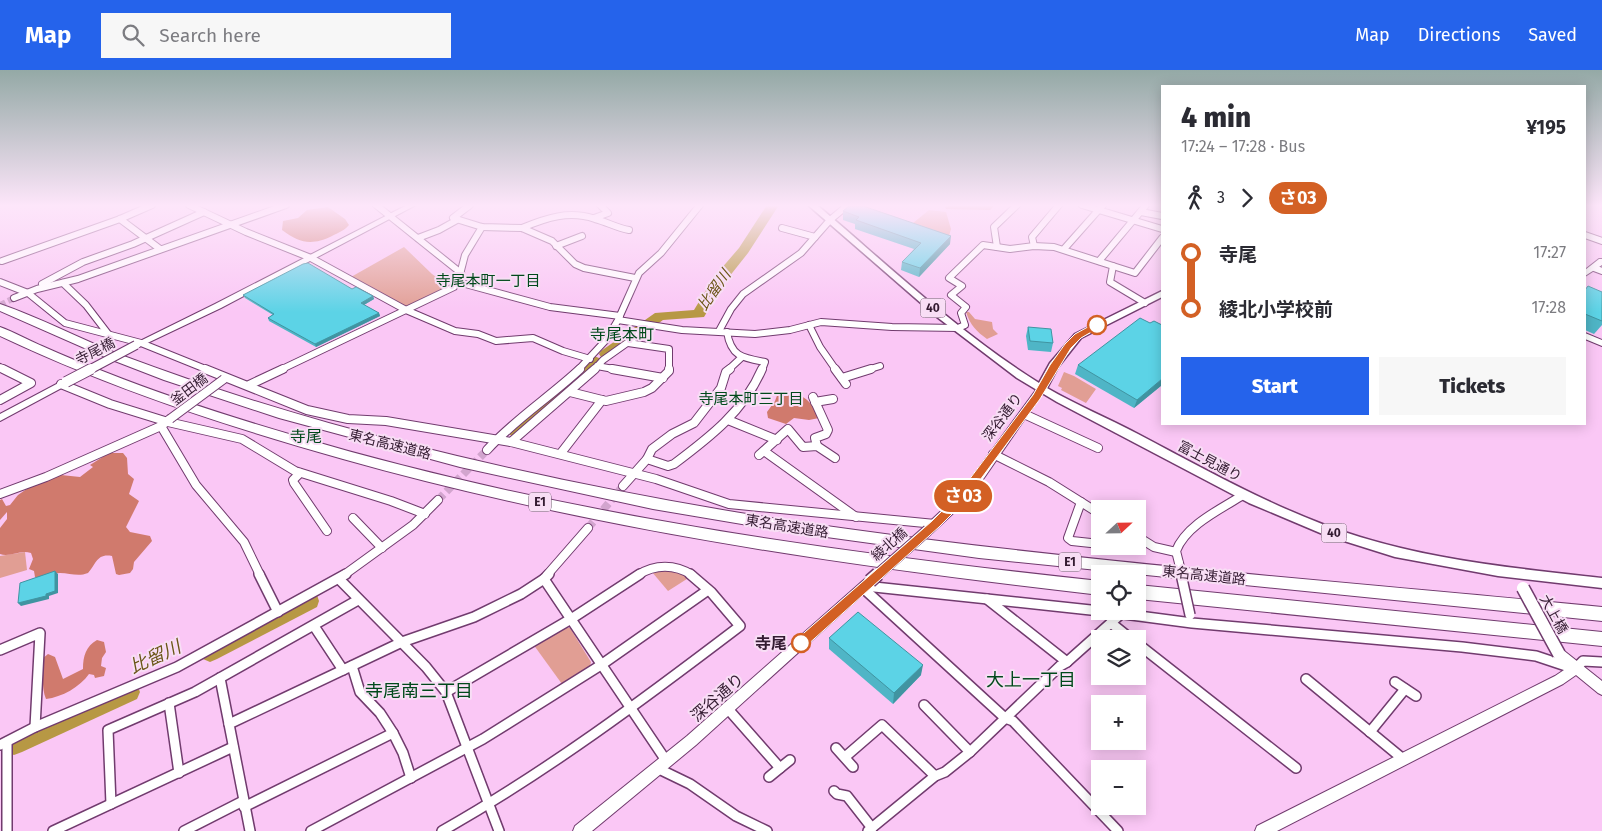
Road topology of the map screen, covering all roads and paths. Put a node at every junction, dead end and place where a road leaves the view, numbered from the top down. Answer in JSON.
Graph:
{"nodes":[{"id":1,"x":58,"y":241,"type":"edge"},
{"id":2,"x":142,"y":241,"type":"edge"},
{"id":3,"x":148,"y":241,"type":"edge"},
{"id":4,"x":184,"y":241,"type":"edge"},
{"id":5,"x":272,"y":241,"type":"edge"},
{"id":6,"x":345,"y":241,"type":"edge"},
{"id":7,"x":421,"y":241,"type":"edge"},
{"id":8,"x":473,"y":241,"type":"edge"},
{"id":9,"x":549,"y":241,"type":"edge"},
{"id":10,"x":570,"y":241,"type":"edge"},
{"id":11,"x":671,"y":241,"type":"edge"},
{"id":12,"x":812,"y":241,"type":"edge"},
{"id":13,"x":854,"y":241,"type":"edge"},
{"id":14,"x":996,"y":241,"type":"edge"},
{"id":15,"x":1033,"y":241,"type":"edge"},
{"id":16,"x":1072,"y":241,"type":"edge"},
{"id":17,"x":1116,"y":241,"type":"edge"},
{"id":18,"x":1160,"y":241,"type":"edge"},
{"id":19,"x":556,"y":246,"type":"junction"},
{"id":20,"x":1034,"y":246,"type":"junction"},
{"id":21,"x":997,"y":247,"type":"junction"},
{"id":22,"x":160,"y":249,"type":"junction"},
{"id":23,"x":1064,"y":249,"type":"junction"},
{"id":24,"x":312,"y":258,"type":"junction"},
{"id":25,"x":1,"y":260,"type":"edge"},
{"id":26,"x":1099,"y":261,"type":"junction"},
{"id":27,"x":1602,"y":261,"type":"edge"},
{"id":28,"x":1113,"y":266,"type":"junction"},
{"id":29,"x":1598,"y":269,"type":"edge"},
{"id":30,"x":461,"y":273,"type":"junction"},
{"id":31,"x":1586,"y":274,"type":"edge"},
{"id":32,"x":635,"y":278,"type":"junction"},
{"id":33,"x":0,"y":282,"type":"edge"},
{"id":34,"x":458,"y":282,"type":"junction"},
{"id":35,"x":62,"y":283,"type":"junction"},
{"id":36,"x":37,"y":289,"type":"junction"},
{"id":37,"x":28,"y":293,"type":"junction"},
{"id":38,"x":1161,"y":295,"type":"edge"},
{"id":39,"x":14,"y":298,"type":"tunnel mouth"},
{"id":40,"x":1146,"y":303,"type":"junction"},
{"id":41,"x":0,"y":307,"type":"edge"},
{"id":42,"x":406,"y":310,"type":"junction"},
{"id":43,"x":619,"y":318,"type":"junction"},
{"id":44,"x":809,"y":324,"type":"junction"},
{"id":45,"x":648,"y":326,"type":"junction"},
{"id":46,"x":958,"y":328,"type":"junction"},
{"id":47,"x":0,"y":331,"type":"edge"},
{"id":48,"x":719,"y":331,"type":"junction"},
{"id":49,"x":728,"y":332,"type":"junction"},
{"id":50,"x":109,"y":335,"type":"junction"},
{"id":51,"x":1586,"y":336,"type":"edge"},
{"id":52,"x":628,"y":343,"type":"junction"},
{"id":53,"x":1602,"y":343,"type":"edge"},
{"id":54,"x":139,"y":344,"type":"junction"},
{"id":55,"x":742,"y":357,"type":"junction"},
{"id":56,"x":590,"y":359,"type":"junction"},
{"id":57,"x":597,"y":366,"type":"junction"},
{"id":58,"x":880,"y":366,"type":"dead end"},
{"id":59,"x":0,"y":367,"type":"edge"},
{"id":60,"x":225,"y":378,"type":"junction"},
{"id":61,"x":663,"y":378,"type":"junction"},
{"id":62,"x":63,"y":383,"type":"junction"},
{"id":63,"x":249,"y":385,"type":"junction"},
{"id":64,"x":1041,"y":389,"type":"junction"},
{"id":65,"x":570,"y":392,"type":"junction"},
{"id":66,"x":833,"y":399,"type":"dead end"},
{"id":67,"x":0,"y":400,"type":"edge"},
{"id":68,"x":602,"y":400,"type":"junction"},
{"id":69,"x":1024,"y":414,"type":"junction"},
{"id":70,"x":1,"y":417,"type":"edge"},
{"id":71,"x":728,"y":420,"type":"junction"},
{"id":72,"x":166,"y":422,"type":"junction"},
{"id":73,"x":497,"y":439,"type":"junction"},
{"id":74,"x":776,"y":440,"type":"junction"},
{"id":75,"x":511,"y":442,"type":"junction"},
{"id":76,"x":817,"y":446,"type":"junction"},
{"id":77,"x":1098,"y":448,"type":"dead end"},
{"id":78,"x":487,"y":450,"type":"tunnel mouth"},
{"id":79,"x":561,"y":454,"type":"junction"},
{"id":80,"x":993,"y":454,"type":"junction"},
{"id":81,"x":835,"y":458,"type":"dead end"},
{"id":82,"x":647,"y":459,"type":"junction"},
{"id":83,"x":300,"y":473,"type":"junction"},
{"id":84,"x":634,"y":473,"type":"junction"},
{"id":85,"x":623,"y":486,"type":"tunnel mouth"},
{"id":86,"x":0,"y":494,"type":"edge"},
{"id":87,"x":1243,"y":495,"type":"junction"},
{"id":88,"x":438,"y":500,"type":"tunnel mouth"},
{"id":89,"x":1081,"y":502,"type":"junction"},
{"id":90,"x":1091,"y":508,"type":"edge"},
{"id":91,"x":425,"y":514,"type":"junction"},
{"id":92,"x":353,"y":518,"type":"dead end"},
{"id":93,"x":858,"y":518,"type":"junction"},
{"id":94,"x":932,"y":527,"type":"junction"},
{"id":95,"x":588,"y":528,"type":"tunnel mouth"},
{"id":96,"x":327,"y":531,"type":"dead end"},
{"id":97,"x":1146,"y":542,"type":"edge"},
{"id":98,"x":1091,"y":543,"type":"edge"},
{"id":99,"x":382,"y":548,"type":"junction"},
{"id":100,"x":1176,"y":552,"type":"junction"},
{"id":101,"x":1516,"y":574,"type":"junction"},
{"id":102,"x":340,"y":579,"type":"junction"},
{"id":103,"x":544,"y":579,"type":"junction"},
{"id":104,"x":1602,"y":583,"type":"edge"},
{"id":105,"x":866,"y":585,"type":"junction"},
{"id":106,"x":1091,"y":587,"type":"edge"},
{"id":107,"x":708,"y":590,"type":"junction"},
{"id":108,"x":1146,"y":593,"type":"edge"},
{"id":109,"x":987,"y":599,"type":"junction"},
{"id":110,"x":358,"y":600,"type":"junction"},
{"id":111,"x":1091,"y":610,"type":"edge"},
{"id":112,"x":278,"y":612,"type":"junction"},
{"id":113,"x":1602,"y":614,"type":"edge"},
{"id":114,"x":1146,"y":615,"type":"edge"},
{"id":115,"x":571,"y":619,"type":"junction"},
{"id":116,"x":1191,"y":619,"type":"junction"},
{"id":117,"x":1114,"y":620,"type":"edge"},
{"id":118,"x":1110,"y":623,"type":"junction"},
{"id":119,"x":314,"y":626,"type":"junction"},
{"id":120,"x":1119,"y":630,"type":"edge"},
{"id":121,"x":1602,"y":639,"type":"edge"},
{"id":122,"x":402,"y":642,"type":"junction"},
{"id":123,"x":0,"y":650,"type":"edge"},
{"id":124,"x":1146,"y":650,"type":"edge"},
{"id":125,"x":1067,"y":662,"type":"junction"},
{"id":126,"x":1602,"y":662,"type":"edge"},
{"id":127,"x":601,"y":665,"type":"junction"},
{"id":128,"x":348,"y":668,"type":"junction"},
{"id":129,"x":1575,"y":669,"type":"junction"},
{"id":130,"x":220,"y":678,"type":"junction"},
{"id":131,"x":1306,"y":680,"type":"dead end"},
{"id":132,"x":1394,"y":682,"type":"dead end"},
{"id":133,"x":1405,"y":689,"type":"junction"},
{"id":134,"x":1602,"y":689,"type":"edge"},
{"id":135,"x":446,"y":692,"type":"junction"},
{"id":136,"x":1416,"y":696,"type":"dead end"},
{"id":137,"x":169,"y":703,"type":"junction"},
{"id":138,"x":924,"y":705,"type":"dead end"},
{"id":139,"x":631,"y":709,"type":"junction"},
{"id":140,"x":728,"y":709,"type":"junction"},
{"id":141,"x":1005,"y":718,"type":"junction"},
{"id":142,"x":229,"y":724,"type":"junction"},
{"id":143,"x":35,"y":727,"type":"junction"},
{"id":144,"x":1370,"y":732,"type":"junction"},
{"id":145,"x":393,"y":733,"type":"junction"},
{"id":146,"x":3,"y":744,"type":"edge"},
{"id":147,"x":233,"y":747,"type":"junction"},
{"id":148,"x":836,"y":748,"type":"dead end"},
{"id":149,"x":466,"y":749,"type":"junction"},
{"id":150,"x":970,"y":752,"type":"junction"},
{"id":151,"x":844,"y":757,"type":"junction"},
{"id":152,"x":1403,"y":759,"type":"junction"},
{"id":153,"x":790,"y":760,"type":"dead end"},
{"id":154,"x":663,"y":765,"type":"junction"},
{"id":155,"x":853,"y":767,"type":"dead end"},
{"id":156,"x":780,"y":768,"type":"junction"},
{"id":157,"x":1296,"y":768,"type":"dead end"},
{"id":158,"x":179,"y":773,"type":"junction"},
{"id":159,"x":934,"y":776,"type":"junction"},
{"id":160,"x":770,"y":777,"type":"dead end"},
{"id":161,"x":411,"y":778,"type":"junction"},
{"id":162,"x":834,"y":790,"type":"dead end"},
{"id":163,"x":3,"y":795,"type":"edge"},
{"id":164,"x":111,"y":804,"type":"junction"},
{"id":165,"x":244,"y":804,"type":"junction"},
{"id":166,"x":488,"y":806,"type":"junction"},
{"id":167,"x":870,"y":829,"type":"edge"},
{"id":168,"x":7,"y":831,"type":"edge"},
{"id":169,"x":53,"y":831,"type":"edge"},
{"id":170,"x":184,"y":831,"type":"edge"},
{"id":171,"x":250,"y":831,"type":"edge"},
{"id":172,"x":311,"y":831,"type":"edge"},
{"id":173,"x":442,"y":831,"type":"edge"},
{"id":174,"x":499,"y":831,"type":"edge"},
{"id":175,"x":580,"y":831,"type":"edge"},
{"id":176,"x":767,"y":831,"type":"edge"},
{"id":177,"x":1118,"y":831,"type":"edge"},
{"id":178,"x":1262,"y":831,"type":"edge"}],
"edges":[{"from":1,"to":25,"type":"street"},
{"from":2,"to":36,"type":"street"},
{"from":3,"to":22,"type":"street"},
{"from":4,"to":22,"type":"street"},
{"from":5,"to":24,"type":"street"},
{"from":6,"to":24,"type":"street","name":"寺尾橋"},
{"from":7,"to":30,"type":"street"},
{"from":8,"to":30,"type":"street"},
{"from":9,"to":19,"type":"street"},
{"from":10,"to":19,"type":"street"},
{"from":11,"to":32,"type":"street"},
{"from":12,"to":48,"type":"street"},
{"from":13,"to":46,"type":"main road","name":"富士見通り","number":"40"},
{"from":14,"to":21,"type":"street"},
{"from":15,"to":20,"type":"street"},
{"from":16,"to":23,"type":"street"},
{"from":17,"to":26,"type":"street"},
{"from":18,"to":28,"type":"street"},
{"from":19,"to":32,"type":"street"},
{"from":20,"to":21,"type":"street"},
{"from":20,"to":23,"type":"street"},
{"from":21,"to":46,"type":"street"},
{"from":22,"to":35,"type":"street"},
{"from":23,"to":26,"type":"street"},
{"from":24,"to":42,"type":"street"},
{"from":24,"to":54,"type":"street","name":"寺尾橋"},
{"from":26,"to":28,"type":"street"},
{"from":27,"to":29,"type":"street"},
{"from":28,"to":40,"type":"street"},
{"from":29,"to":31,"type":"street"},
{"from":30,"to":34,"type":"street"},
{"from":32,"to":43,"type":"street"},
{"from":33,"to":37,"type":"street"},
{"from":34,"to":42,"type":"street"},
{"from":34,"to":43,"type":"street"},
{"from":35,"to":36,"type":"street"},
{"from":35,"to":50,"type":"street"},
{"from":36,"to":37,"type":"street"},
{"from":37,"to":39,"type":"street"},
{"from":37,"to":50,"type":"street"},
{"from":38,"to":40,"type":"main road"},
{"from":40,"to":64,"type":"main road"},
{"from":41,"to":113,"type":"highway","name":"東名高速道路","number":"E1"},
{"from":42,"to":56,"type":"street"},
{"from":42,"to":63,"type":"street"},
{"from":43,"to":45,"type":"street"},
{"from":43,"to":56,"type":"street"},
{"from":44,"to":46,"type":"street"},
{"from":44,"to":49,"type":"street"},
{"from":44,"to":58,"type":"street"},
{"from":45,"to":48,"type":"street"},
{"from":45,"to":52,"type":"street"},
{"from":46,"to":64,"type":"main road","name":"富士見通り","number":"40"},
{"from":47,"to":106,"type":"highway","name":"東名高速道路","number":"E1"},
{"from":48,"to":49,"type":"street"},
{"from":49,"to":55,"type":"street"},
{"from":50,"to":54,"type":"street"},
{"from":51,"to":53,"type":"street"},
{"from":52,"to":57,"type":"street"},
{"from":52,"to":61,"type":"street"},
{"from":54,"to":60,"type":"street"},
{"from":54,"to":62,"type":"street","name":"寺尾橋","bridge":true},
{"from":55,"to":71,"type":"street"},
{"from":55,"to":82,"type":"street"},
{"from":56,"to":73,"type":"street"},
{"from":57,"to":61,"type":"street"},
{"from":57,"to":65,"type":"street"},
{"from":59,"to":67,"type":"street"},
{"from":60,"to":63,"type":"street"},
{"from":60,"to":72,"type":"street","name":"釜田橋","bridge":true},
{"from":61,"to":68,"type":"street"},
{"from":62,"to":70,"type":"street","name":"寺尾橋"},
{"from":62,"to":72,"type":"street"},
{"from":63,"to":73,"type":"street"},
{"from":64,"to":69,"type":"street","name":"深谷通り"},
{"from":64,"to":87,"type":"main road","name":"富士見通り","number":"40"},
{"from":65,"to":68,"type":"street"},
{"from":65,"to":75,"type":"street"},
{"from":66,"to":76,"type":"street"},
{"from":68,"to":79,"type":"street"},
{"from":69,"to":77,"type":"street"},
{"from":69,"to":80,"type":"street","name":"深谷通り"},
{"from":71,"to":74,"type":"street"},
{"from":71,"to":82,"type":"street"},
{"from":72,"to":83,"type":"street"},
{"from":72,"to":86,"type":"street","name":"釜田橋"},
{"from":72,"to":112,"type":"street"},
{"from":73,"to":75,"type":"street"},
{"from":73,"to":78,"type":"street"},
{"from":74,"to":76,"type":"street"},
{"from":74,"to":93,"type":"street"},
{"from":75,"to":79,"type":"street"},
{"from":76,"to":81,"type":"street"},
{"from":79,"to":84,"type":"street"},
{"from":80,"to":89,"type":"street"},
{"from":80,"to":94,"type":"street","name":"深谷通り"},
{"from":82,"to":84,"type":"street"},
{"from":83,"to":91,"type":"street"},
{"from":83,"to":96,"type":"street"},
{"from":84,"to":85,"type":"street"},
{"from":84,"to":93,"type":"street"},
{"from":87,"to":100,"type":"street"},
{"from":87,"to":101,"type":"main road","name":"富士見通り","number":"40"},
{"from":88,"to":91,"type":"street"},
{"from":89,"to":90,"type":"street"},
{"from":89,"to":98,"type":"street"},
{"from":91,"to":99,"type":"street"},
{"from":92,"to":99,"type":"street"},
{"from":93,"to":94,"type":"street"},
{"from":94,"to":105,"type":"street","name":"綾北橋","bridge":true},
{"from":95,"to":103,"type":"street"},
{"from":97,"to":100,"type":"street"},
{"from":99,"to":102,"type":"street"},
{"from":100,"to":116,"type":"street","bridge":true},
{"from":101,"to":104,"type":"main road","name":"富士見通り","number":"40"},
{"from":101,"to":129,"type":"street","name":"大上橋","bridge":true},
{"from":102,"to":110,"type":"street"},
{"from":102,"to":112,"type":"street"},
{"from":103,"to":115,"type":"street"},
{"from":103,"to":122,"type":"street"},
{"from":105,"to":109,"type":"street"},
{"from":105,"to":140,"type":"street","name":"深谷通り"},
{"from":105,"to":141,"type":"street"},
{"from":107,"to":115,"type":"street"},
{"from":107,"to":127,"type":"street"},
{"from":107,"to":139,"type":"street"},
{"from":108,"to":121,"type":"highway","name":"東名高速道路"},
{"from":109,"to":111,"type":"street"},
{"from":109,"to":125,"type":"street"},
{"from":110,"to":119,"type":"street"},
{"from":110,"to":122,"type":"street"},
{"from":112,"to":143,"type":"street"},
{"from":114,"to":116,"type":"street"},
{"from":115,"to":127,"type":"street"},
{"from":115,"to":135,"type":"street"},
{"from":116,"to":129,"type":"street"},
{"from":117,"to":118,"type":"street"},
{"from":118,"to":120,"type":"street"},
{"from":118,"to":125,"type":"street"},
{"from":119,"to":128,"type":"street"},
{"from":119,"to":130,"type":"street"},
{"from":122,"to":128,"type":"street"},
{"from":122,"to":135,"type":"street"},
{"from":123,"to":143,"type":"street"},
{"from":124,"to":157,"type":"street"},
{"from":125,"to":141,"type":"street"},
{"from":126,"to":129,"type":"street"},
{"from":127,"to":139,"type":"street"},
{"from":127,"to":149,"type":"street"},
{"from":128,"to":142,"type":"street"},
{"from":128,"to":145,"type":"street"},
{"from":129,"to":134,"type":"street","name":"大上橋"},
{"from":129,"to":152,"type":"street"},
{"from":130,"to":137,"type":"street"},
{"from":130,"to":142,"type":"street"},
{"from":131,"to":144,"type":"street"},
{"from":132,"to":133,"type":"street"},
{"from":133,"to":136,"type":"street"},
{"from":133,"to":144,"type":"street"},
{"from":135,"to":149,"type":"street"},
{"from":137,"to":158,"type":"street"},
{"from":137,"to":164,"type":"street"},
{"from":138,"to":150,"type":"street"},
{"from":139,"to":154,"type":"street"},
{"from":139,"to":166,"type":"street"},
{"from":140,"to":154,"type":"street","name":"深谷通り"},
{"from":140,"to":156,"type":"street"},
{"from":141,"to":150,"type":"street"},
{"from":141,"to":177,"type":"street"},
{"from":142,"to":147,"type":"street"},
{"from":143,"to":146,"type":"street"},
{"from":144,"to":152,"type":"street"},
{"from":145,"to":161,"type":"street"},
{"from":145,"to":165,"type":"street"},
{"from":146,"to":163,"type":"street"},
{"from":147,"to":158,"type":"street"},
{"from":147,"to":165,"type":"street"},
{"from":148,"to":151,"type":"street"},
{"from":149,"to":161,"type":"street"},
{"from":149,"to":166,"type":"street"},
{"from":150,"to":159,"type":"street"},
{"from":151,"to":155,"type":"street"},
{"from":151,"to":159,"type":"street"},
{"from":152,"to":178,"type":"street"},
{"from":153,"to":156,"type":"street"},
{"from":154,"to":175,"type":"street","name":"深谷通り"},
{"from":154,"to":176,"type":"street"},
{"from":156,"to":160,"type":"street"},
{"from":158,"to":164,"type":"street"},
{"from":159,"to":167,"type":"street"},
{"from":161,"to":172,"type":"street"},
{"from":162,"to":167,"type":"street"},
{"from":163,"to":168,"type":"street"},
{"from":164,"to":169,"type":"street"},
{"from":165,"to":170,"type":"street"},
{"from":165,"to":171,"type":"street"},
{"from":166,"to":173,"type":"street"},
{"from":166,"to":174,"type":"street"}]}
